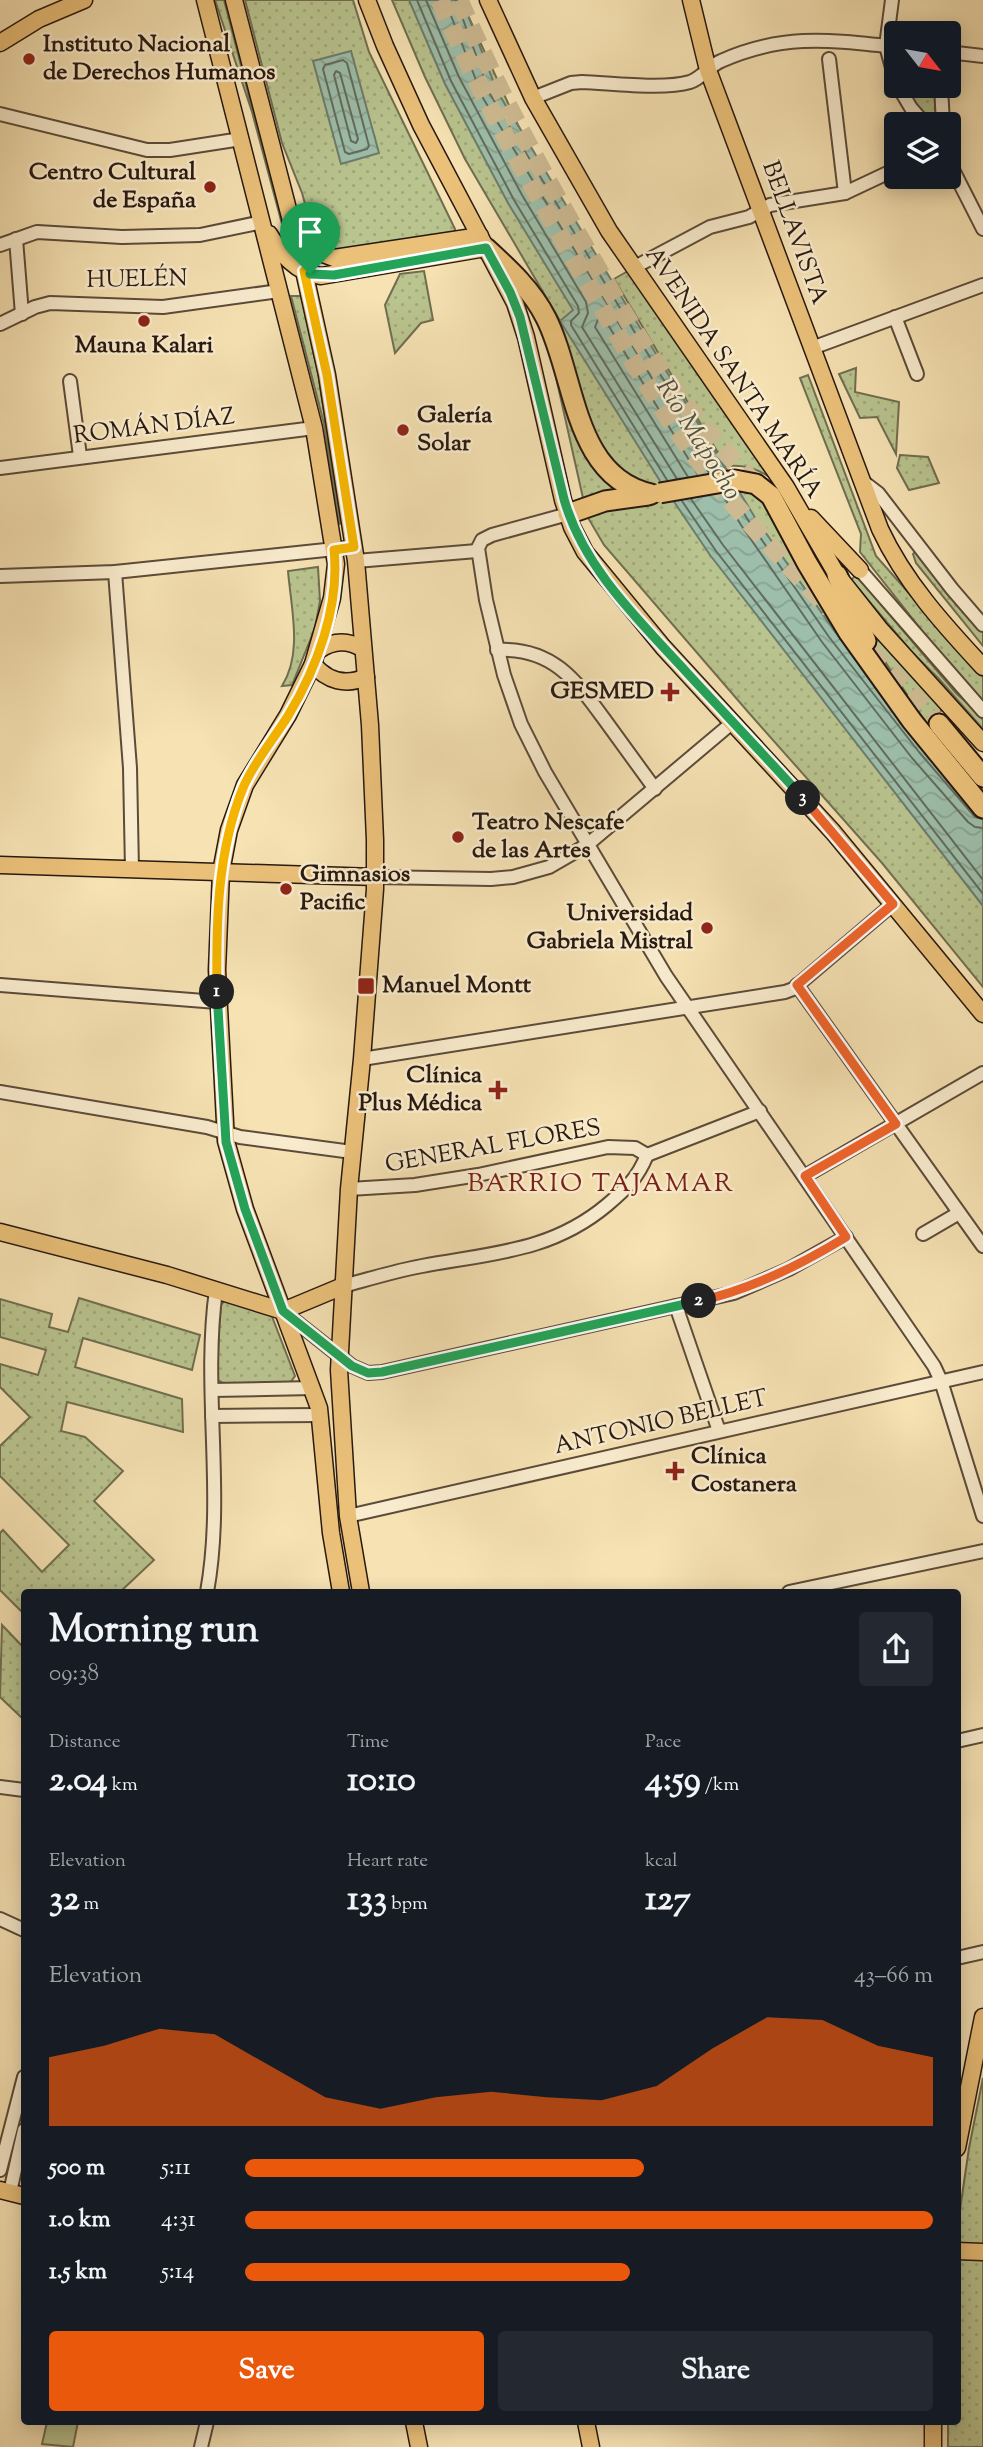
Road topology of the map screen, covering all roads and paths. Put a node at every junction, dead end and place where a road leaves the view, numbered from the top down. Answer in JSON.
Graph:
{"nodes":[{"id":1,"x":85,"y":0,"type":"edge"},
{"id":2,"x":205,"y":0,"type":"edge"},
{"id":3,"x":234,"y":0,"type":"edge"},
{"id":4,"x":367,"y":0,"type":"edge"},
{"id":5,"x":488,"y":0,"type":"edge"},
{"id":6,"x":892,"y":0,"type":"edge"},
{"id":7,"x":689,"y":2,"type":"edge"},
{"id":8,"x":66,"y":3,"type":"edge"},
{"id":9,"x":892,"y":21,"type":"edge"},
{"id":10,"x":0,"y":43,"type":"edge"},
{"id":11,"x":884,"y":45,"type":"edge"},
{"id":12,"x":961,"y":53,"type":"edge"},
{"id":13,"x":983,"y":56,"type":"edge"},
{"id":14,"x":830,"y":60,"type":"dead end"},
{"id":15,"x":708,"y":69,"type":"junction"},
{"id":16,"x":533,"y":98,"type":"junction"},
{"id":17,"x":0,"y":114,"type":"edge"},
{"id":18,"x":241,"y":138,"type":"junction"},
{"id":19,"x":884,"y":175,"type":"edge"},
{"id":20,"x":961,"y":186,"type":"edge"},
{"id":21,"x":845,"y":193,"type":"junction"},
{"id":22,"x":761,"y":210,"type":"junction"},
{"id":23,"x":262,"y":222,"type":"junction"},
{"id":24,"x":983,"y":229,"type":"edge"},
{"id":25,"x":295,"y":233,"type":"junction"},
{"id":26,"x":16,"y":239,"type":"junction"},
{"id":27,"x":483,"y":242,"type":"junction"},
{"id":28,"x":0,"y":245,"type":"edge"},
{"id":29,"x":633,"y":268,"type":"junction"},
{"id":30,"x":304,"y":271,"type":"junction"},
{"id":31,"x":983,"y":285,"type":"edge"},
{"id":32,"x":279,"y":291,"type":"junction"},
{"id":33,"x":22,"y":314,"type":"junction"},
{"id":34,"x":895,"y":317,"type":"junction"},
{"id":35,"x":0,"y":324,"type":"edge"},
{"id":36,"x":812,"y":348,"type":"junction"},
{"id":37,"x":917,"y":374,"type":"dead end"},
{"id":38,"x":70,"y":381,"type":"dead end"},
{"id":39,"x":314,"y":428,"type":"junction"},
{"id":40,"x":80,"y":456,"type":"junction"},
{"id":41,"x":0,"y":468,"type":"edge"},
{"id":42,"x":861,"y":480,"type":"junction"},
{"id":43,"x":655,"y":494,"type":"junction"},
{"id":44,"x":797,"y":504,"type":"junction"},
{"id":45,"x":568,"y":514,"type":"junction"},
{"id":46,"x":334,"y":550,"type":"junction"},
{"id":47,"x":477,"y":551,"type":"junction"},
{"id":48,"x":355,"y":554,"type":"junction"},
{"id":49,"x":860,"y":570,"type":"junction"},
{"id":50,"x":115,"y":572,"type":"junction"},
{"id":51,"x":837,"y":575,"type":"junction"},
{"id":52,"x":0,"y":576,"type":"edge"},
{"id":53,"x":983,"y":625,"type":"edge"},
{"id":54,"x":363,"y":649,"type":"junction"},
{"id":55,"x":497,"y":650,"type":"junction"},
{"id":56,"x":316,"y":657,"type":"junction"},
{"id":57,"x":983,"y":667,"type":"edge"},
{"id":58,"x":366,"y":677,"type":"junction"},
{"id":59,"x":891,"y":690,"type":"junction"},
{"id":60,"x":983,"y":711,"type":"edge"},
{"id":61,"x":733,"y":722,"type":"junction"},
{"id":62,"x":939,"y":724,"type":"tunnel mouth"},
{"id":63,"x":983,"y":743,"type":"edge"},
{"id":64,"x":983,"y":777,"type":"edge"},
{"id":65,"x":655,"y":789,"type":"junction"},
{"id":66,"x":983,"y":808,"type":"edge"},
{"id":67,"x":587,"y":845,"type":"junction"},
{"id":68,"x":0,"y":865,"type":"edge"},
{"id":69,"x":132,"y":870,"type":"junction"},
{"id":70,"x":221,"y":872,"type":"junction"},
{"id":71,"x":375,"y":877,"type":"junction"},
{"id":72,"x":893,"y":904,"type":"junction"},
{"id":73,"x":0,"y":985,"type":"edge"},
{"id":74,"x":797,"y":985,"type":"junction"},
{"id":75,"x":217,"y":1002,"type":"junction"},
{"id":76,"x":688,"y":1007,"type":"junction"},
{"id":77,"x":983,"y":1014,"type":"edge"},
{"id":78,"x":362,"y":1059,"type":"junction"},
{"id":79,"x":983,"y":1073,"type":"edge"},
{"id":80,"x":0,"y":1092,"type":"edge"},
{"id":81,"x":760,"y":1111,"type":"junction"},
{"id":82,"x":896,"y":1124,"type":"junction"},
{"id":83,"x":225,"y":1132,"type":"junction"},
{"id":84,"x":352,"y":1152,"type":"junction"},
{"id":85,"x":647,"y":1155,"type":"junction"},
{"id":86,"x":805,"y":1176,"type":"junction"},
{"id":87,"x":349,"y":1189,"type":"junction"},
{"id":88,"x":959,"y":1213,"type":"junction"},
{"id":89,"x":0,"y":1232,"type":"edge"},
{"id":90,"x":923,"y":1234,"type":"dead end"},
{"id":91,"x":846,"y":1237,"type":"junction"},
{"id":92,"x":983,"y":1246,"type":"edge"},
{"id":93,"x":343,"y":1286,"type":"junction"},
{"id":94,"x":216,"y":1290,"type":"junction"},
{"id":95,"x":676,"y":1306,"type":"junction"},
{"id":96,"x":283,"y":1311,"type":"junction"},
{"id":97,"x":340,"y":1357,"type":"junction"},
{"id":98,"x":983,"y":1372,"type":"edge"},
{"id":99,"x":942,"y":1381,"type":"junction"},
{"id":100,"x":313,"y":1388,"type":"junction"},
{"id":101,"x":212,"y":1390,"type":"junction"},
{"id":102,"x":320,"y":1415,"type":"junction"},
{"id":103,"x":212,"y":1416,"type":"junction"},
{"id":104,"x":719,"y":1431,"type":"junction"},
{"id":105,"x":348,"y":1516,"type":"junction"},
{"id":106,"x":983,"y":1516,"type":"edge"},
{"id":107,"x":983,"y":1551,"type":"edge"},
{"id":108,"x":207,"y":1589,"type":"edge"},
{"id":109,"x":340,"y":1589,"type":"edge"},
{"id":110,"x":360,"y":1589,"type":"edge"},
{"id":111,"x":803,"y":1589,"type":"edge"},
{"id":112,"x":983,"y":1735,"type":"edge"},
{"id":113,"x":961,"y":1740,"type":"edge"},
{"id":114,"x":0,"y":1787,"type":"edge"},
{"id":115,"x":21,"y":1790,"type":"edge"},
{"id":116,"x":0,"y":1919,"type":"edge"},
{"id":117,"x":21,"y":1929,"type":"edge"},
{"id":118,"x":983,"y":1952,"type":"edge"},
{"id":119,"x":961,"y":1957,"type":"edge"},
{"id":120,"x":983,"y":2017,"type":"edge"},
{"id":121,"x":21,"y":2089,"type":"edge"},
{"id":122,"x":961,"y":2128,"type":"edge"},
{"id":123,"x":21,"y":2145,"type":"edge"},
{"id":124,"x":0,"y":2170,"type":"edge"},
{"id":125,"x":11,"y":2193,"type":"edge"},
{"id":126,"x":961,"y":2251,"type":"edge"},
{"id":127,"x":983,"y":2252,"type":"edge"},
{"id":128,"x":206,"y":2425,"type":"edge"},
{"id":129,"x":415,"y":2425,"type":"edge"},
{"id":130,"x":587,"y":2425,"type":"edge"},
{"id":131,"x":933,"y":2425,"type":"edge"},
{"id":132,"x":201,"y":2447,"type":"edge"},
{"id":133,"x":419,"y":2447,"type":"edge"},
{"id":134,"x":591,"y":2447,"type":"edge"},
{"id":135,"x":933,"y":2447,"type":"edge"}],
"edges":[{"from":1,"to":8,"type":"main road"},
{"from":2,"to":18,"type":"main road"},
{"from":3,"to":25,"type":"main road"},
{"from":4,"to":27,"type":"main road"},
{"from":5,"to":16,"type":"main road","name":"AVENIDA SANTA MARÍA"},
{"from":6,"to":9,"type":"street"},
{"from":7,"to":15,"type":"main road","name":"BELLAVISTA"},
{"from":8,"to":10,"type":"main road"},
{"from":11,"to":15,"type":"street"},
{"from":12,"to":13,"type":"street"},
{"from":14,"to":21,"type":"street"},
{"from":15,"to":16,"type":"street"},
{"from":15,"to":22,"type":"main road","name":"BELLAVISTA"},
{"from":16,"to":29,"type":"main road","name":"AVENIDA SANTA MARÍA"},
{"from":17,"to":18,"type":"street"},
{"from":18,"to":23,"type":"main road"},
{"from":19,"to":21,"type":"street"},
{"from":20,"to":24,"type":"street"},
{"from":21,"to":22,"type":"street"},
{"from":22,"to":29,"type":"street"},
{"from":22,"to":36,"type":"main road","name":"BELLAVISTA"},
{"from":23,"to":26,"type":"street"},
{"from":23,"to":30,"type":"main road"},
{"from":23,"to":32,"type":"main road"},
{"from":25,"to":27,"type":"main road"},
{"from":25,"to":30,"type":"main road"},
{"from":26,"to":28,"type":"street"},
{"from":26,"to":33,"type":"street"},
{"from":27,"to":30,"type":"main road"},
{"from":27,"to":43,"type":"highway"},
{"from":27,"to":45,"type":"main road"},
{"from":29,"to":44,"type":"main road","name":"AVENIDA SANTA MARÍA"},
{"from":30,"to":48,"type":"main road"},
{"from":31,"to":34,"type":"street"},
{"from":32,"to":33,"type":"street","name":"HUELÉN"},
{"from":32,"to":39,"type":"main road"},
{"from":33,"to":35,"type":"street","name":"HUELÉN"},
{"from":34,"to":36,"type":"street"},
{"from":34,"to":37,"type":"street"},
{"from":36,"to":42,"type":"main road","name":"BELLAVISTA"},
{"from":38,"to":40,"type":"street"},
{"from":39,"to":40,"type":"street","name":"ROMÁN DÍAZ"},
{"from":39,"to":46,"type":"main road"},
{"from":40,"to":41,"type":"street","name":"ROMÁN DÍAZ"},
{"from":42,"to":53,"type":"street","name":"BELLAVISTA"},
{"from":42,"to":57,"type":"main road","name":"BELLAVISTA"},
{"from":43,"to":45,"type":"highway"},
{"from":43,"to":59,"type":"highway","bridge":true},
{"from":44,"to":49,"type":"main road"},
{"from":44,"to":51,"type":"main road","name":"AVENIDA SANTA MARÍA"},
{"from":45,"to":47,"type":"street"},
{"from":45,"to":61,"type":"main road"},
{"from":46,"to":48,"type":"street"},
{"from":46,"to":50,"type":"street"},
{"from":46,"to":56,"type":"main road"},
{"from":47,"to":48,"type":"street"},
{"from":47,"to":55,"type":"street"},
{"from":48,"to":54,"type":"main road"},
{"from":49,"to":51,"type":"main road"},
{"from":49,"to":60,"type":"street"},
{"from":50,"to":52,"type":"street"},
{"from":50,"to":69,"type":"street"},
{"from":51,"to":59,"type":"highway"},
{"from":51,"to":63,"type":"main road","name":"AVENIDA SANTA MARÍA"},
{"from":54,"to":56,"type":"main road"},
{"from":54,"to":58,"type":"main road"},
{"from":55,"to":65,"type":"street"},
{"from":55,"to":67,"type":"street"},
{"from":56,"to":58,"type":"main road"},
{"from":56,"to":70,"type":"main road"},
{"from":58,"to":71,"type":"main road"},
{"from":59,"to":66,"type":"highway"},
{"from":61,"to":65,"type":"street"},
{"from":61,"to":72,"type":"main road"},
{"from":62,"to":64,"type":"highway"},
{"from":65,"to":67,"type":"street"},
{"from":67,"to":71,"type":"street"},
{"from":67,"to":76,"type":"street"},
{"from":68,"to":69,"type":"main road"},
{"from":69,"to":70,"type":"main road"},
{"from":70,"to":71,"type":"main road"},
{"from":70,"to":75,"type":"main road"},
{"from":71,"to":78,"type":"main road"},
{"from":72,"to":74,"type":"street"},
{"from":72,"to":77,"type":"main road"},
{"from":73,"to":75,"type":"street"},
{"from":74,"to":76,"type":"street"},
{"from":74,"to":82,"type":"street"},
{"from":75,"to":83,"type":"main road"},
{"from":76,"to":78,"type":"street"},
{"from":76,"to":81,"type":"street"},
{"from":78,"to":84,"type":"main road"},
{"from":79,"to":82,"type":"street"},
{"from":80,"to":83,"type":"street"},
{"from":81,"to":85,"type":"street"},
{"from":81,"to":86,"type":"street"},
{"from":82,"to":86,"type":"street"},
{"from":82,"to":88,"type":"street"},
{"from":83,"to":84,"type":"street"},
{"from":83,"to":96,"type":"main road"},
{"from":84,"to":87,"type":"main road"},
{"from":85,"to":87,"type":"street","name":"GENERAL FLORES"},
{"from":85,"to":93,"type":"street"},
{"from":86,"to":91,"type":"street"},
{"from":87,"to":93,"type":"main road"},
{"from":88,"to":90,"type":"street"},
{"from":88,"to":92,"type":"street"},
{"from":89,"to":94,"type":"main road"},
{"from":91,"to":95,"type":"street"},
{"from":91,"to":99,"type":"street"},
{"from":93,"to":96,"type":"main road"},
{"from":93,"to":97,"type":"main road"},
{"from":94,"to":96,"type":"main road"},
{"from":94,"to":101,"type":"street"},
{"from":95,"to":97,"type":"street"},
{"from":95,"to":104,"type":"street"},
{"from":96,"to":97,"type":"street"},
{"from":96,"to":100,"type":"main road"},
{"from":97,"to":105,"type":"main road"},
{"from":98,"to":99,"type":"street","name":"ANTONIO BELLET"},
{"from":99,"to":104,"type":"street","name":"ANTONIO BELLET"},
{"from":99,"to":106,"type":"street"},
{"from":100,"to":101,"type":"street"},
{"from":100,"to":102,"type":"main road"},
{"from":101,"to":103,"type":"street"},
{"from":102,"to":103,"type":"street"},
{"from":102,"to":109,"type":"main road"},
{"from":103,"to":108,"type":"street"},
{"from":104,"to":105,"type":"street","name":"ANTONIO BELLET"},
{"from":105,"to":110,"type":"main road"},
{"from":107,"to":111,"type":"street"},
{"from":112,"to":113,"type":"street"},
{"from":114,"to":115,"type":"street"},
{"from":116,"to":117,"type":"street"},
{"from":118,"to":119,"type":"street"},
{"from":120,"to":122,"type":"main road"},
{"from":121,"to":124,"type":"street"},
{"from":123,"to":125,"type":"street"},
{"from":126,"to":127,"type":"main road"},
{"from":128,"to":132,"type":"street"},
{"from":129,"to":133,"type":"main road"},
{"from":130,"to":134,"type":"main road"},
{"from":131,"to":135,"type":"main road"}]}
